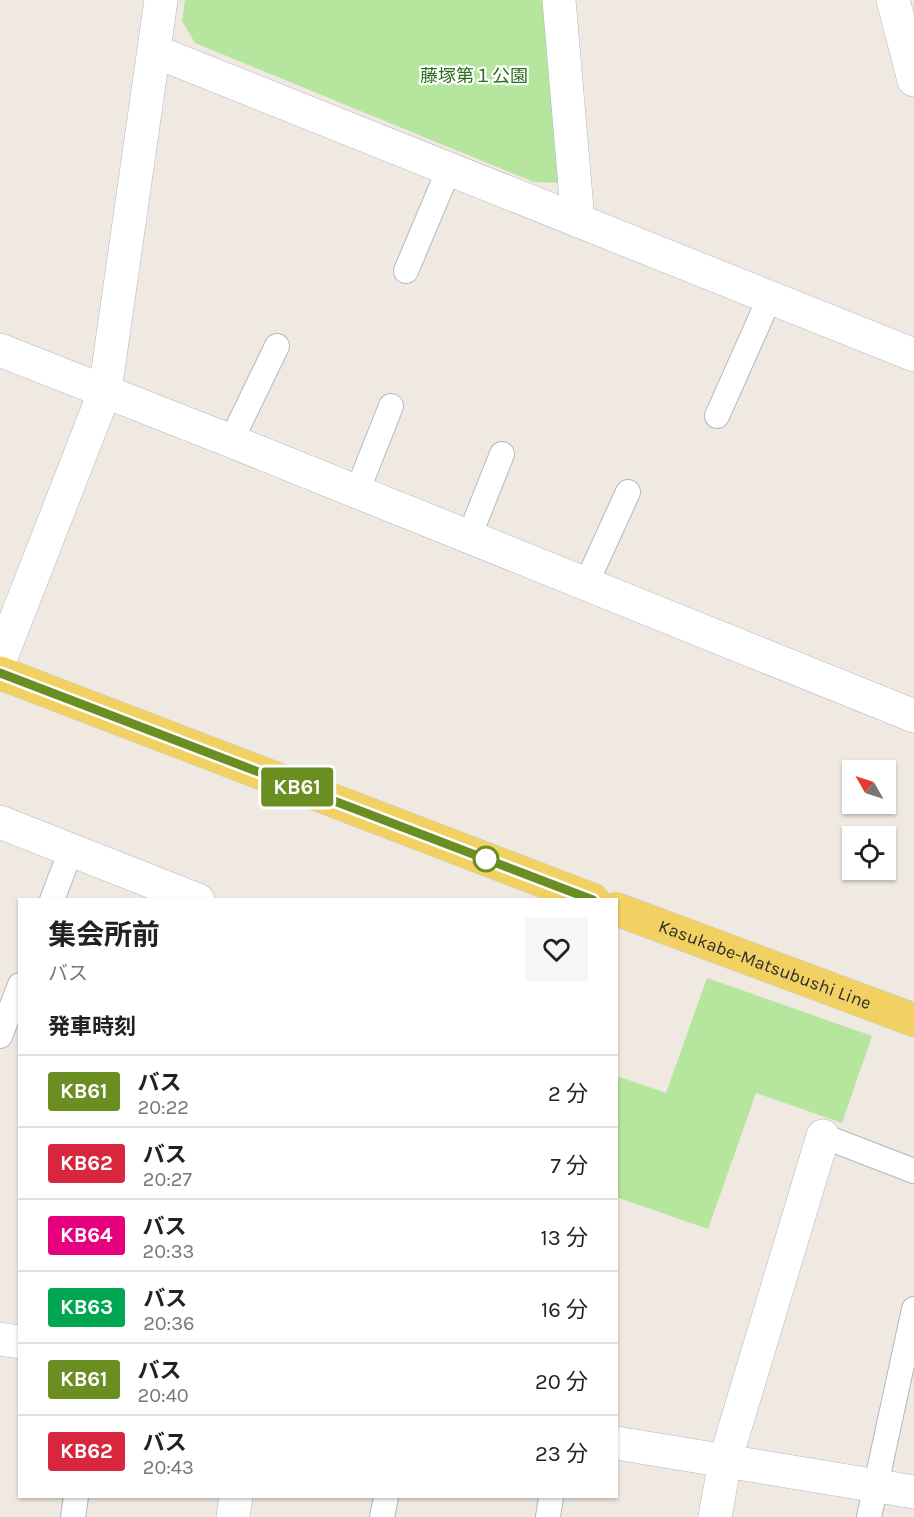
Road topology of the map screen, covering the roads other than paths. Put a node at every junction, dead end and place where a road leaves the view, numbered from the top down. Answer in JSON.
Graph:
{"nodes":[{"id":1,"x":161,"y":0,"type":"edge"},
{"id":2,"x":559,"y":0,"type":"edge"},
{"id":3,"x":893,"y":0,"type":"edge"},
{"id":4,"x":154,"y":51,"type":"junction"},
{"id":5,"x":914,"y":80,"type":"edge"},
{"id":6,"x":448,"y":169,"type":"junction"},
{"id":7,"x":578,"y":221,"type":"junction"},
{"id":8,"x":406,"y":271,"type":"dead end"},
{"id":9,"x":770,"y":297,"type":"junction"},
{"id":10,"x":277,"y":346,"type":"dead end"},
{"id":11,"x":0,"y":350,"type":"edge"},
{"id":12,"x":914,"y":355,"type":"edge"},
{"id":13,"x":105,"y":391,"type":"junction"},
{"id":14,"x":391,"y":406,"type":"dead end"},
{"id":15,"x":717,"y":416,"type":"dead end"},
{"id":16,"x":231,"y":441,"type":"junction"},
{"id":17,"x":502,"y":454,"type":"dead end"},
{"id":18,"x":357,"y":492,"type":"junction"},
{"id":19,"x":628,"y":492,"type":"dead end"},
{"id":20,"x":469,"y":537,"type":"junction"},
{"id":21,"x":586,"y":584,"type":"junction"},
{"id":22,"x":0,"y":660,"type":"edge"},
{"id":23,"x":0,"y":673,"type":"edge"},
{"id":24,"x":914,"y":716,"type":"edge"},
{"id":25,"x":0,"y":822,"type":"edge"},
{"id":26,"x":71,"y":850,"type":"junction"},
{"id":27,"x":552,"y":893,"type":"edge"},
{"id":28,"x":53,"y":898,"type":"edge"},
{"id":29,"x":193,"y":898,"type":"edge"},
{"id":30,"x":581,"y":898,"type":"edge"},
{"id":31,"x":618,"y":910,"type":"edge"},
{"id":32,"x":18,"y":990,"type":"edge"},
{"id":33,"x":914,"y":1020,"type":"edge"},
{"id":34,"x":0,"y":1036,"type":"edge"},
{"id":35,"x":823,"y":1136,"type":"joint"},
{"id":36,"x":914,"y":1171,"type":"edge"},
{"id":37,"x":914,"y":1309,"type":"edge"},
{"id":38,"x":0,"y":1339,"type":"edge"},
{"id":39,"x":18,"y":1342,"type":"edge"},
{"id":40,"x":618,"y":1443,"type":"edge"},
{"id":41,"x":725,"y":1461,"type":"junction"},
{"id":42,"x":914,"y":1492,"type":"edge"},
{"id":43,"x":76,"y":1498,"type":"edge"},
{"id":44,"x":236,"y":1498,"type":"edge"},
{"id":45,"x":386,"y":1498,"type":"edge"},
{"id":46,"x":551,"y":1498,"type":"edge"},
{"id":47,"x":872,"y":1501,"type":"edge"},
{"id":48,"x":73,"y":1517,"type":"edge"},
{"id":49,"x":233,"y":1517,"type":"edge"},
{"id":50,"x":382,"y":1517,"type":"edge"},
{"id":51,"x":548,"y":1517,"type":"edge"},
{"id":52,"x":715,"y":1517,"type":"edge"}],
"edges":[{"from":1,"to":4,"type":"street"},
{"from":2,"to":7,"type":"street"},
{"from":3,"to":5,"type":"street"},
{"from":4,"to":6,"type":"street"},
{"from":4,"to":13,"type":"street"},
{"from":6,"to":7,"type":"street"},
{"from":6,"to":8,"type":"lane"},
{"from":7,"to":9,"type":"street"},
{"from":9,"to":12,"type":"street"},
{"from":9,"to":15,"type":"lane"},
{"from":10,"to":16,"type":"lane"},
{"from":11,"to":13,"type":"street"},
{"from":13,"to":16,"type":"street"},
{"from":13,"to":22,"type":"street"},
{"from":14,"to":18,"type":"lane"},
{"from":16,"to":18,"type":"street"},
{"from":17,"to":20,"type":"lane"},
{"from":18,"to":20,"type":"street"},
{"from":19,"to":21,"type":"lane"},
{"from":20,"to":21,"type":"street"},
{"from":21,"to":24,"type":"street"},
{"from":23,"to":27,"type":"main road"},
{"from":25,"to":26,"type":"street"},
{"from":26,"to":28,"type":"lane"},
{"from":26,"to":29,"type":"street"},
{"from":27,"to":30,"type":"main road"},
{"from":31,"to":33,"type":"main road","name":"Kasukabe-Matsubushi Line"},
{"from":32,"to":34,"type":"lane"},
{"from":35,"to":36,"type":"lane"},
{"from":35,"to":41,"type":"street"},
{"from":37,"to":47,"type":"lane"},
{"from":38,"to":39,"type":"street"},
{"from":40,"to":41,"type":"street"},
{"from":41,"to":47,"type":"street"},
{"from":41,"to":52,"type":"street"},
{"from":42,"to":47,"type":"street"},
{"from":43,"to":48,"type":"lane"},
{"from":44,"to":49,"type":"street"},
{"from":45,"to":50,"type":"lane"},
{"from":46,"to":51,"type":"lane"}]}
